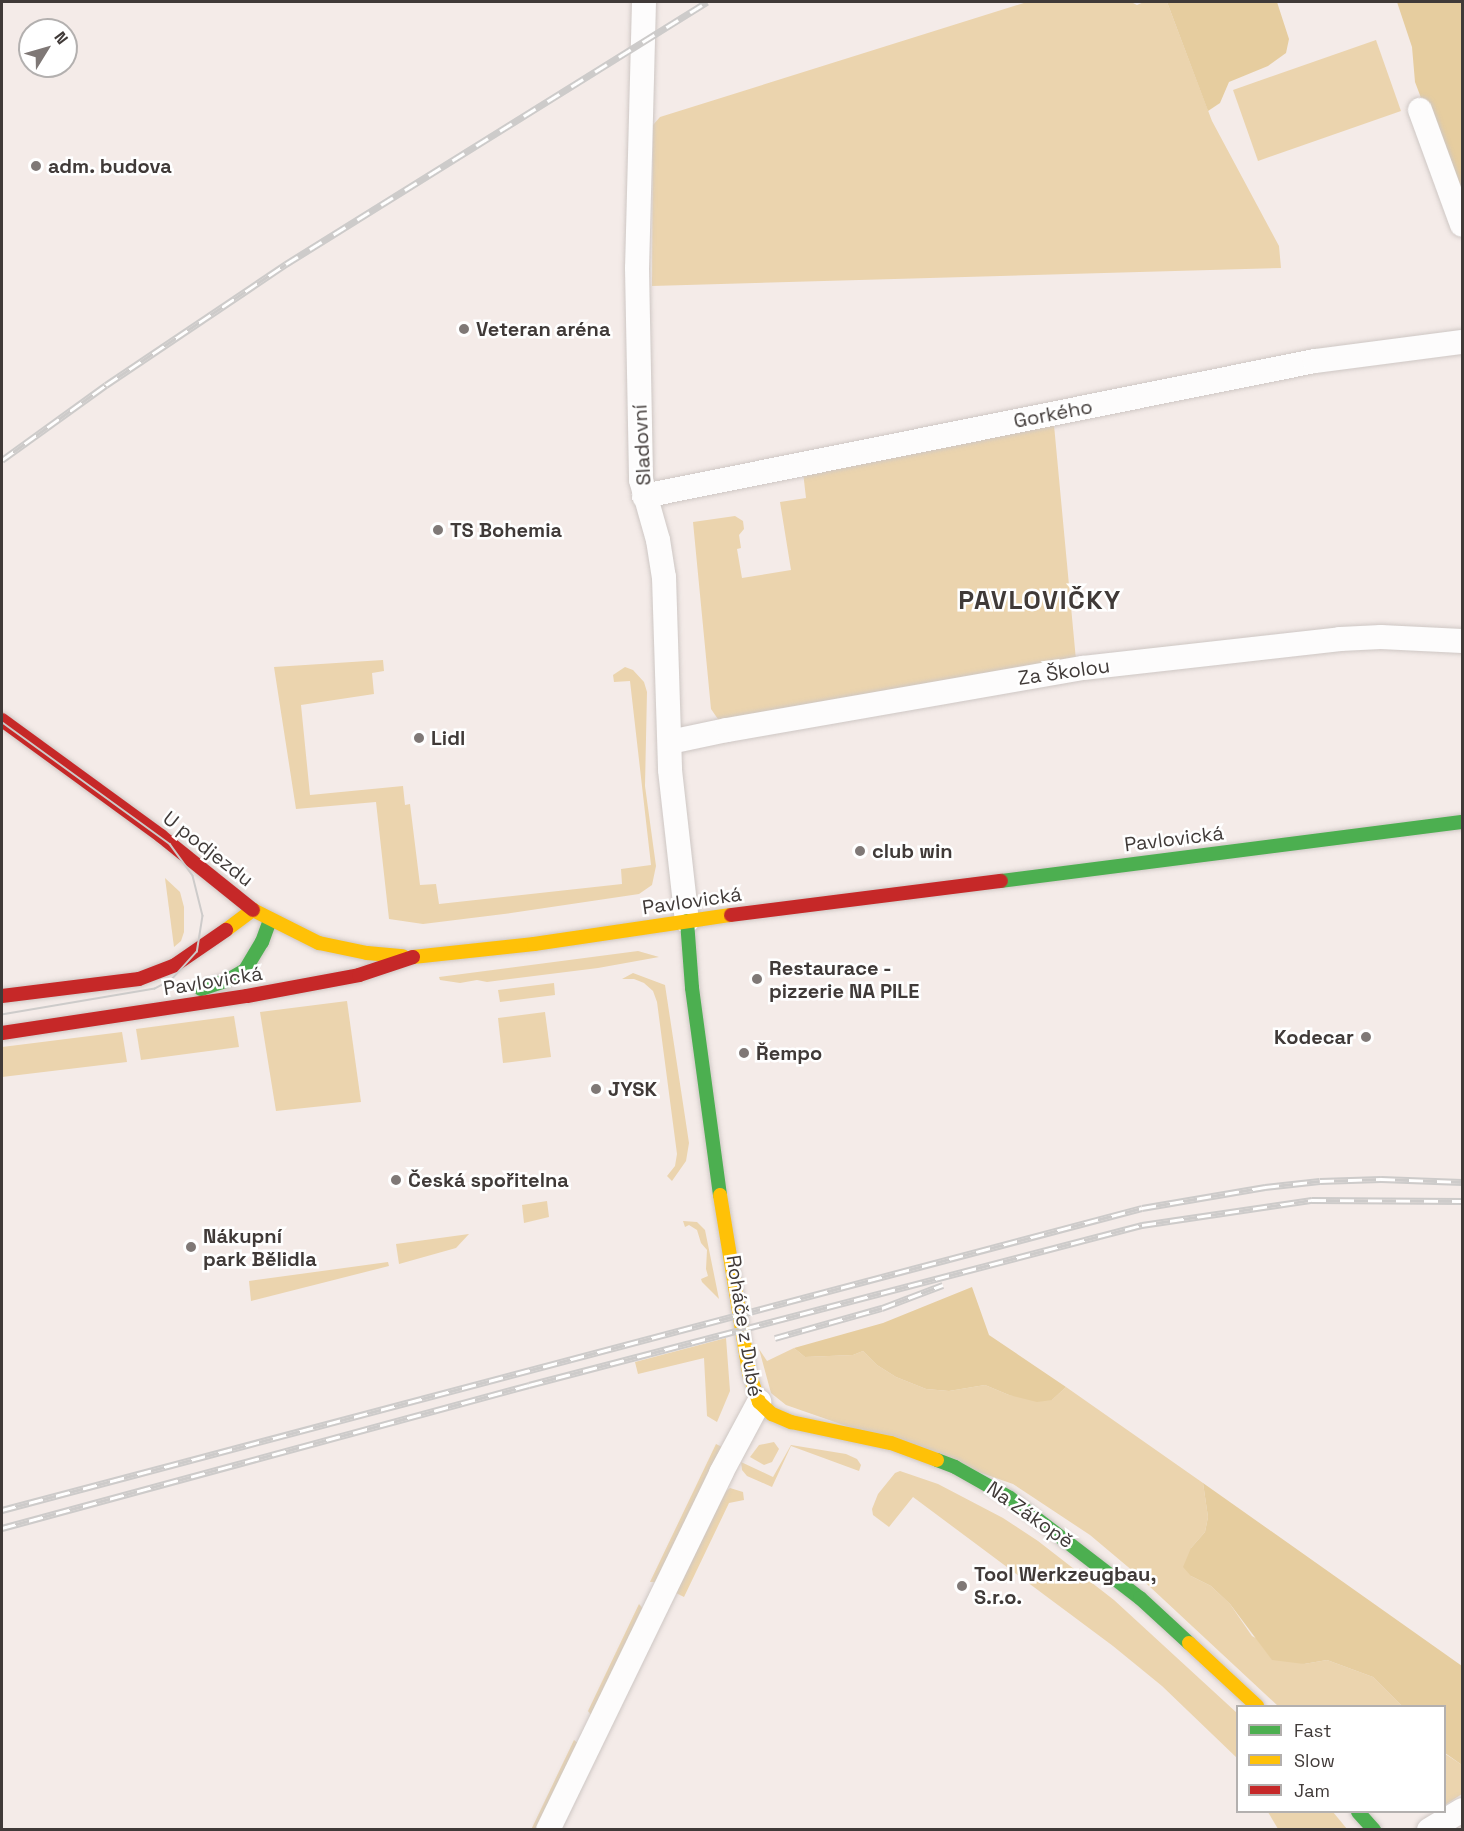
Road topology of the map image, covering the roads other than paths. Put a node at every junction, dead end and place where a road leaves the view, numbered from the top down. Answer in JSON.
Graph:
{"nodes":[{"id":1,"x":644,"y":2,"type":"edge"},
{"id":2,"x":1419,"y":110,"type":"dead end"},
{"id":3,"x":1462,"y":225,"type":"edge"},
{"id":4,"x":1462,"y":342,"type":"edge"},
{"id":5,"x":644,"y":496,"type":"junction"},
{"id":6,"x":1462,"y":641,"type":"edge"},
{"id":7,"x":2,"y":720,"type":"edge"},
{"id":8,"x":670,"y":742,"type":"junction"},
{"id":9,"x":1462,"y":822,"type":"edge"},
{"id":10,"x":253,"y":910,"type":"junction"},
{"id":11,"x":270,"y":920,"type":"junction"},
{"id":12,"x":687,"y":921,"type":"junction"},
{"id":13,"x":413,"y":957,"type":"junction"},
{"id":14,"x":2,"y":996,"type":"edge"},
{"id":15,"x":146,"y":1011,"type":"junction"},
{"id":16,"x":2,"y":1033,"type":"edge"},
{"id":17,"x":759,"y":1402,"type":"junction"},
{"id":18,"x":1255,"y":1705,"type":"edge"},
{"id":19,"x":1462,"y":1810,"type":"edge"},
{"id":20,"x":1359,"y":1813,"type":"edge"},
{"id":21,"x":548,"y":1830,"type":"edge"},
{"id":22,"x":1374,"y":1830,"type":"edge"},
{"id":23,"x":1429,"y":1830,"type":"edge"}],
"edges":[{"from":1,"to":5,"type":"street","name":"Sladovní"},
{"from":2,"to":3,"type":"street"},
{"from":4,"to":5,"type":"street","name":"Gorkého"},
{"from":5,"to":8,"type":"street","name":"Sladovní"},
{"from":6,"to":8,"type":"street","name":"Za Školou"},
{"from":7,"to":10,"type":"main road","name":"U podjezdu"},
{"from":8,"to":12,"type":"street","name":"Sladovní"},
{"from":9,"to":12,"type":"main road","name":"Pavlovická"},
{"from":10,"to":11,"type":"main road","name":"U podjezdu"},
{"from":10,"to":14,"type":"main road"},
{"from":11,"to":13,"type":"main road","name":"U podjezdu"},
{"from":11,"to":15,"type":"main road"},
{"from":12,"to":13,"type":"main road","name":"Pavlovická"},
{"from":12,"to":17,"type":"main road","name":"Roháče z Dubé"},
{"from":13,"to":15,"type":"main road","name":"Pavlovická"},
{"from":15,"to":16,"type":"main road","name":"Pavlovická"},
{"from":17,"to":18,"type":"main road","name":"Na Zákopě"},
{"from":17,"to":21,"type":"street","name":"Roháče z Dubé"},
{"from":19,"to":23,"type":"street"},
{"from":20,"to":22,"type":"main road"}]}
